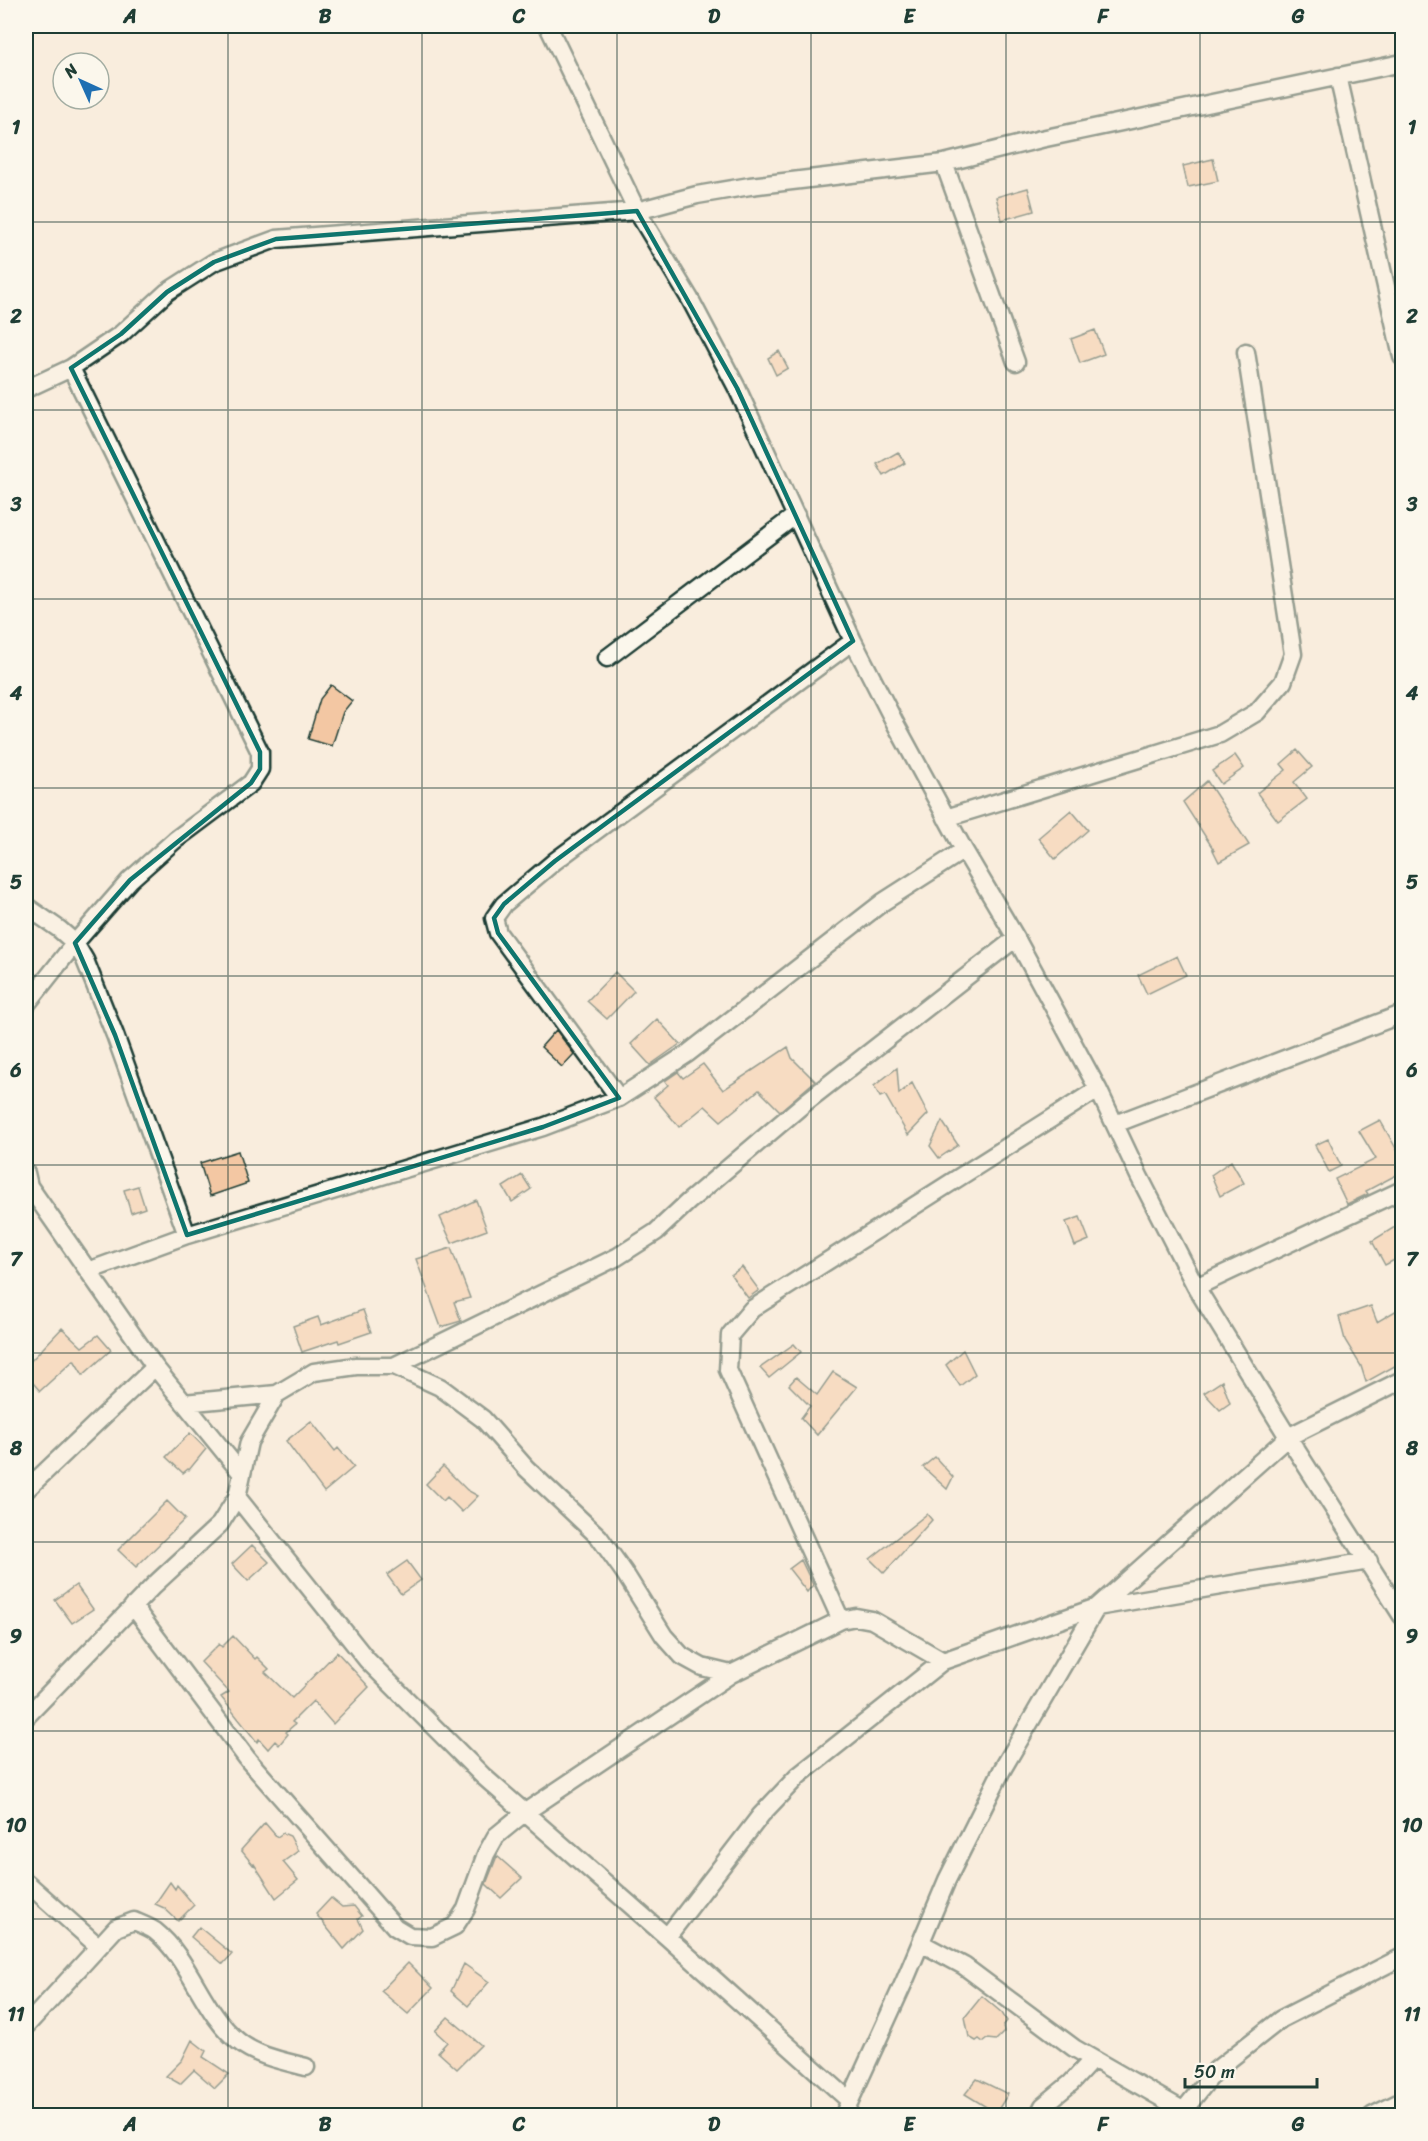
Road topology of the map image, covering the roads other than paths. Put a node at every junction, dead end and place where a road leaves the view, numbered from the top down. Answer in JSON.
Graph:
{"nodes":[{"id":1,"x":548,"y":26,"type":"edge"},
{"id":2,"x":1402,"y":63,"type":"edge"},
{"id":3,"x":1338,"y":76,"type":"junction"},
{"id":4,"x":944,"y":163,"type":"junction"},
{"id":5,"x":637,"y":211,"type":"junction"},
{"id":6,"x":1246,"y":352,"type":"dead end"},
{"id":7,"x":1402,"y":357,"type":"edge"},
{"id":8,"x":1016,"y":362,"type":"dead end"},
{"id":9,"x":71,"y":368,"type":"junction"},
{"id":10,"x":26,"y":389,"type":"edge"},
{"id":11,"x":795,"y":515,"type":"junction"},
{"id":12,"x":853,"y":640,"type":"junction"},
{"id":13,"x":607,"y":658,"type":"dead end"},
{"id":14,"x":946,"y":818,"type":"junction"},
{"id":15,"x":964,"y":850,"type":"junction"},
{"id":16,"x":26,"y":906,"type":"edge"},
{"id":17,"x":1016,"y":939,"type":"junction"},
{"id":18,"x":75,"y":943,"type":"junction"},
{"id":19,"x":26,"y":1005,"type":"edge"},
{"id":20,"x":1402,"y":1014,"type":"edge"},
{"id":21,"x":1098,"y":1089,"type":"junction"},
{"id":22,"x":619,"y":1098,"type":"junction"},
{"id":23,"x":1115,"y":1124,"type":"junction"},
{"id":24,"x":26,"y":1173,"type":"edge"},
{"id":25,"x":1402,"y":1190,"type":"edge"},
{"id":26,"x":187,"y":1235,"type":"junction"},
{"id":27,"x":88,"y":1271,"type":"junction"},
{"id":28,"x":1196,"y":1287,"type":"junction"},
{"id":29,"x":394,"y":1366,"type":"junction"},
{"id":30,"x":155,"y":1367,"type":"junction"},
{"id":31,"x":1402,"y":1380,"type":"edge"},
{"id":32,"x":277,"y":1394,"type":"junction"},
{"id":33,"x":184,"y":1403,"type":"junction"},
{"id":34,"x":1288,"y":1437,"type":"junction"},
{"id":35,"x":242,"y":1474,"type":"junction"},
{"id":36,"x":26,"y":1490,"type":"edge"},
{"id":37,"x":237,"y":1497,"type":"junction"},
{"id":38,"x":1369,"y":1561,"type":"junction"},
{"id":39,"x":133,"y":1606,"type":"junction"},
{"id":40,"x":1097,"y":1607,"type":"junction"},
{"id":41,"x":1402,"y":1616,"type":"edge"},
{"id":42,"x":842,"y":1620,"type":"junction"},
{"id":43,"x":943,"y":1661,"type":"junction"},
{"id":44,"x":731,"y":1674,"type":"junction"},
{"id":45,"x":26,"y":1717,"type":"edge"},
{"id":46,"x":524,"y":1812,"type":"junction"},
{"id":47,"x":26,"y":1882,"type":"edge"},
{"id":48,"x":667,"y":1937,"type":"junction"},
{"id":49,"x":921,"y":1943,"type":"junction"},
{"id":50,"x":98,"y":1946,"type":"junction"},
{"id":51,"x":1402,"y":1957,"type":"edge"},
{"id":52,"x":26,"y":2026,"type":"edge"},
{"id":53,"x":1093,"y":2058,"type":"junction"},
{"id":54,"x":306,"y":2067,"type":"dead end"},
{"id":55,"x":1402,"y":2101,"type":"edge"},
{"id":56,"x":846,"y":2108,"type":"edge"},
{"id":57,"x":1189,"y":2113,"type":"edge"},
{"id":58,"x":1038,"y":2115,"type":"edge"},
{"id":59,"x":1372,"y":2115,"type":"edge"}],
"edges":[{"from":1,"to":5,"type":"street"},
{"from":2,"to":3,"type":"street"},
{"from":3,"to":4,"type":"street"},
{"from":3,"to":7,"type":"street"},
{"from":4,"to":5,"type":"street"},
{"from":4,"to":8,"type":"street"},
{"from":5,"to":9,"type":"street"},
{"from":5,"to":11,"type":"street"},
{"from":6,"to":14,"type":"street"},
{"from":9,"to":10,"type":"street"},
{"from":9,"to":18,"type":"street"},
{"from":11,"to":12,"type":"street"},
{"from":11,"to":13,"type":"street"},
{"from":12,"to":14,"type":"street"},
{"from":12,"to":22,"type":"street"},
{"from":14,"to":15,"type":"street"},
{"from":15,"to":17,"type":"street"},
{"from":15,"to":22,"type":"street"},
{"from":16,"to":18,"type":"street"},
{"from":17,"to":21,"type":"street"},
{"from":17,"to":29,"type":"street"},
{"from":18,"to":19,"type":"street"},
{"from":18,"to":26,"type":"street"},
{"from":20,"to":23,"type":"street"},
{"from":21,"to":23,"type":"street"},
{"from":21,"to":42,"type":"street"},
{"from":22,"to":26,"type":"street"},
{"from":23,"to":28,"type":"street"},
{"from":24,"to":27,"type":"street"},
{"from":25,"to":28,"type":"street"},
{"from":26,"to":27,"type":"street"},
{"from":27,"to":30,"type":"street"},
{"from":28,"to":34,"type":"street"},
{"from":29,"to":32,"type":"street"},
{"from":29,"to":44,"type":"street"},
{"from":30,"to":33,"type":"street"},
{"from":30,"to":36,"type":"street"},
{"from":31,"to":34,"type":"street"},
{"from":32,"to":33,"type":"street"},
{"from":32,"to":35,"type":"street"},
{"from":33,"to":35,"type":"street"},
{"from":34,"to":38,"type":"street"},
{"from":34,"to":40,"type":"street"},
{"from":35,"to":37,"type":"street"},
{"from":37,"to":39,"type":"street"},
{"from":37,"to":46,"type":"street"},
{"from":38,"to":40,"type":"street"},
{"from":38,"to":41,"type":"street"},
{"from":39,"to":45,"type":"street"},
{"from":39,"to":46,"type":"street"},
{"from":40,"to":43,"type":"street"},
{"from":40,"to":49,"type":"street"},
{"from":42,"to":43,"type":"street"},
{"from":42,"to":44,"type":"street"},
{"from":43,"to":48,"type":"street"},
{"from":44,"to":46,"type":"street"},
{"from":46,"to":48,"type":"street"},
{"from":47,"to":50,"type":"street"},
{"from":48,"to":56,"type":"street"},
{"from":49,"to":53,"type":"street"},
{"from":49,"to":56,"type":"street"},
{"from":50,"to":52,"type":"street"},
{"from":50,"to":54,"type":"street"},
{"from":51,"to":57,"type":"street"},
{"from":53,"to":57,"type":"street"},
{"from":53,"to":58,"type":"street"},
{"from":55,"to":59,"type":"street"}]}
